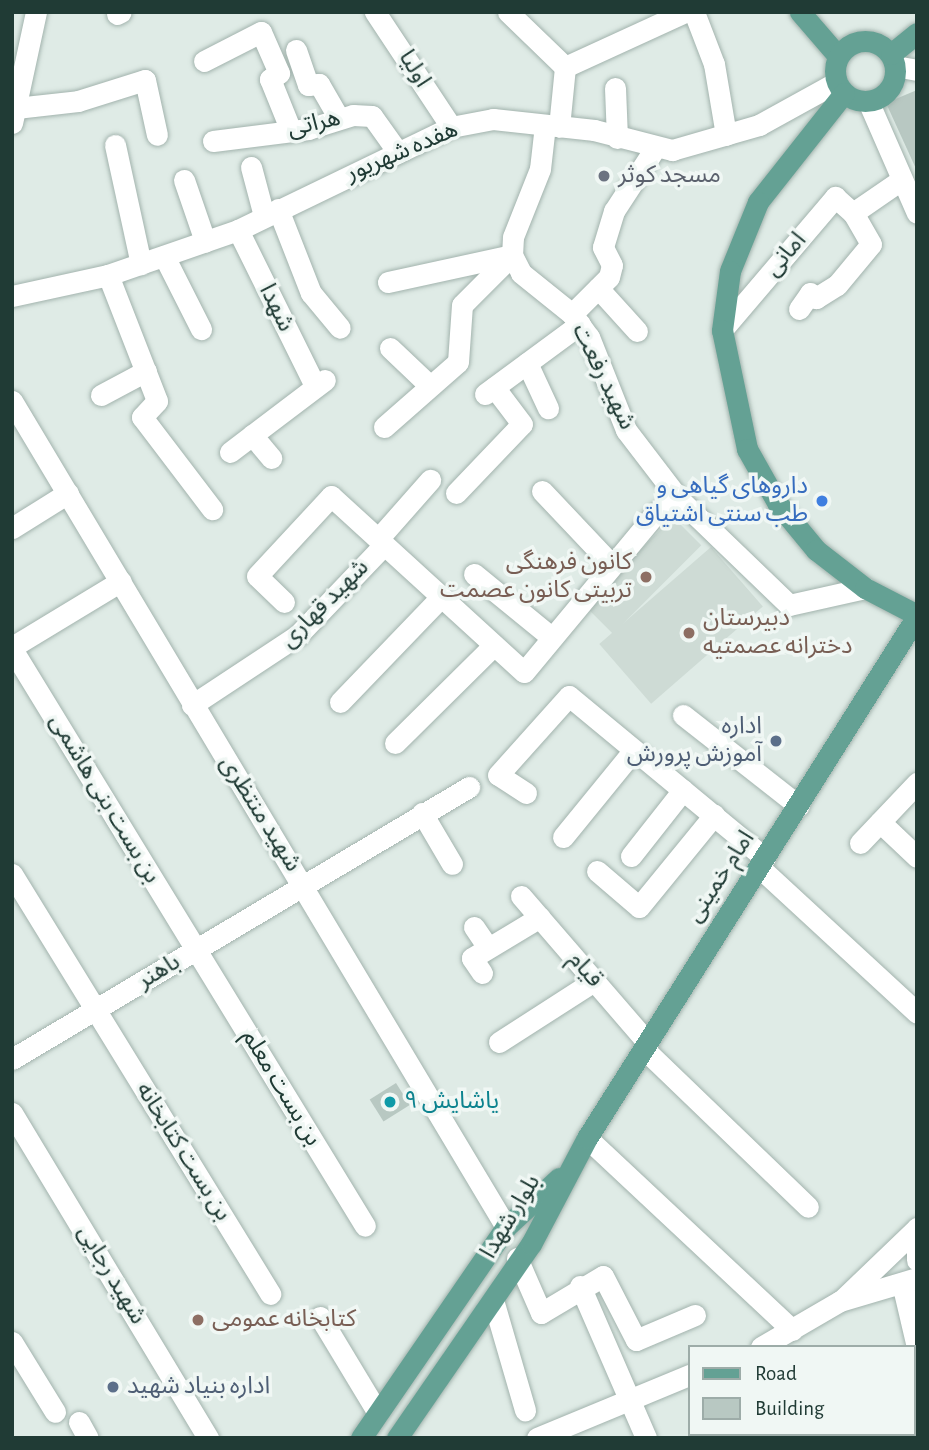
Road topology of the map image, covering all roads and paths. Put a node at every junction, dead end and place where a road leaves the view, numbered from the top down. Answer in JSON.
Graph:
{"nodes":[{"id":1,"x":36,"y":12,"type":"edge"},
{"id":2,"x":375,"y":12,"type":"edge"},
{"id":3,"x":508,"y":12,"type":"edge"},
{"id":4,"x":800,"y":12,"type":"edge"},
{"id":5,"x":694,"y":13,"type":"edge"},
{"id":6,"x":637,"y":22,"type":"edge"},
{"id":7,"x":917,"y":33,"type":"edge"},
{"id":8,"x":296,"y":50,"type":"dead end"},
{"id":9,"x":838,"y":56,"type":"junction"},
{"id":10,"x":893,"y":60,"type":"junction"},
{"id":11,"x":204,"y":61,"type":"dead end"},
{"id":12,"x":565,"y":67,"type":"junction"},
{"id":13,"x":917,"y":70,"type":"edge"},
{"id":14,"x":841,"y":87,"type":"junction"},
{"id":15,"x":615,"y":88,"type":"dead end"},
{"id":16,"x":867,"y":101,"type":"junction"},
{"id":17,"x":14,"y":115,"type":"edge"},
{"id":18,"x":340,"y":118,"type":"junction"},
{"id":19,"x":552,"y":126,"type":"junction"},
{"id":20,"x":451,"y":127,"type":"junction"},
{"id":21,"x":291,"y":131,"type":"junction"},
{"id":22,"x":157,"y":135,"type":"dead end"},
{"id":23,"x":726,"y":135,"type":"junction"},
{"id":24,"x":617,"y":138,"type":"junction"},
{"id":25,"x":214,"y":141,"type":"dead end"},
{"id":26,"x":115,"y":145,"type":"dead end"},
{"id":27,"x":655,"y":148,"type":"junction"},
{"id":28,"x":397,"y":151,"type":"junction"},
{"id":29,"x":251,"y":167,"type":"dead end"},
{"id":30,"x":184,"y":180,"type":"dead end"},
{"id":31,"x":901,"y":180,"type":"junction"},
{"id":32,"x":271,"y":212,"type":"junction"},
{"id":33,"x":852,"y":213,"type":"junction"},
{"id":34,"x":917,"y":213,"type":"edge"},
{"id":35,"x":238,"y":230,"type":"junction"},
{"id":36,"x":205,"y":242,"type":"junction"},
{"id":37,"x":512,"y":255,"type":"junction"},
{"id":38,"x":164,"y":256,"type":"junction"},
{"id":39,"x":141,"y":264,"type":"junction"},
{"id":40,"x":108,"y":275,"type":"junction"},
{"id":41,"x":388,"y":282,"type":"dead end"},
{"id":42,"x":598,"y":288,"type":"junction"},
{"id":43,"x":12,"y":296,"type":"edge"},
{"id":44,"x":799,"y":309,"type":"dead end"},
{"id":45,"x":576,"y":319,"type":"junction"},
{"id":46,"x":340,"y":328,"type":"dead end"},
{"id":47,"x":201,"y":329,"type":"dead end"},
{"id":48,"x":722,"y":330,"type":"junction"},
{"id":49,"x":638,"y":331,"type":"dead end"},
{"id":50,"x":390,"y":348,"type":"dead end"},
{"id":51,"x":527,"y":363,"type":"junction"},
{"id":52,"x":146,"y":371,"type":"junction"},
{"id":53,"x":430,"y":386,"type":"junction"},
{"id":54,"x":101,"y":395,"type":"dead end"},
{"id":55,"x":12,"y":401,"type":"edge"},
{"id":56,"x":548,"y":408,"type":"dead end"},
{"id":57,"x":384,"y":427,"type":"dead end"},
{"id":58,"x":252,"y":435,"type":"junction"},
{"id":59,"x":230,"y":452,"type":"dead end"},
{"id":60,"x":271,"y":458,"type":"dead end"},
{"id":61,"x":430,"y":480,"type":"dead end"},
{"id":62,"x":542,"y":491,"type":"dead end"},
{"id":63,"x":68,"y":493,"type":"junction"},
{"id":64,"x":456,"y":493,"type":"dead end"},
{"id":65,"x":679,"y":499,"type":"junction"},
{"id":66,"x":212,"y":509,"type":"dead end"},
{"id":67,"x":16,"y":518,"type":"edge"},
{"id":68,"x":381,"y":542,"type":"junction"},
{"id":69,"x":612,"y":565,"type":"junction"},
{"id":70,"x":474,"y":574,"type":"dead end"},
{"id":71,"x":121,"y":580,"type":"junction"},
{"id":72,"x":864,"y":588,"type":"junction"},
{"id":73,"x":441,"y":597,"type":"junction"},
{"id":74,"x":284,"y":603,"type":"dead end"},
{"id":75,"x":915,"y":623,"type":"edge"},
{"id":76,"x":551,"y":637,"type":"junction"},
{"id":77,"x":494,"y":645,"type":"junction"},
{"id":78,"x":12,"y":648,"type":"edge"},
{"id":79,"x":340,"y":702,"type":"dead end"},
{"id":80,"x":192,"y":705,"type":"junction"},
{"id":81,"x":683,"y":715,"type":"dead end"},
{"id":82,"x":395,"y":743,"type":"dead end"},
{"id":83,"x":634,"y":750,"type":"junction"},
{"id":84,"x":917,"y":783,"type":"edge"},
{"id":85,"x":469,"y":787,"type":"dead end"},
{"id":86,"x":683,"y":790,"type":"junction"},
{"id":87,"x":526,"y":793,"type":"dead end"},
{"id":88,"x":799,"y":806,"type":"junction"},
{"id":89,"x":422,"y":813,"type":"junction"},
{"id":90,"x":714,"y":815,"type":"junction"},
{"id":91,"x":880,"y":822,"type":"junction"},
{"id":92,"x":563,"y":837,"type":"dead end"},
{"id":93,"x":860,"y":843,"type":"dead end"},
{"id":94,"x":631,"y":856,"type":"dead end"},
{"id":95,"x":917,"y":857,"type":"edge"},
{"id":96,"x":762,"y":862,"type":"junction"},
{"id":97,"x":452,"y":864,"type":"dead end"},
{"id":98,"x":597,"y":871,"type":"dead end"},
{"id":99,"x":12,"y":874,"type":"edge"},
{"id":100,"x":305,"y":886,"type":"junction"},
{"id":101,"x":521,"y":896,"type":"dead end"},
{"id":102,"x":540,"y":917,"type":"junction"},
{"id":103,"x":474,"y":927,"type":"dead end"},
{"id":104,"x":488,"y":948,"type":"junction"},
{"id":105,"x":196,"y":950,"type":"junction"},
{"id":106,"x":482,"y":973,"type":"dead end"},
{"id":107,"x":594,"y":981,"type":"junction"},
{"id":108,"x":96,"y":1010,"type":"junction"},
{"id":109,"x":917,"y":1013,"type":"edge"},
{"id":110,"x":499,"y":1042,"type":"dead end"},
{"id":111,"x":646,"y":1047,"type":"junction"},
{"id":112,"x":12,"y":1059,"type":"edge"},
{"id":113,"x":12,"y":1113,"type":"edge"},
{"id":114,"x":587,"y":1138,"type":"junction"},
{"id":115,"x":571,"y":1167,"type":"junction"},
{"id":116,"x":808,"y":1208,"type":"dead end"},
{"id":117,"x":365,"y":1226,"type":"dead end"},
{"id":118,"x":506,"y":1227,"type":"junction"},
{"id":119,"x":917,"y":1228,"type":"edge"},
{"id":120,"x":517,"y":1258,"type":"junction"},
{"id":121,"x":917,"y":1260,"type":"edge"},
{"id":122,"x":909,"y":1281,"type":"edge"},
{"id":123,"x":580,"y":1286,"type":"junction"},
{"id":124,"x":270,"y":1294,"type":"dead end"},
{"id":125,"x":493,"y":1300,"type":"junction"},
{"id":126,"x":840,"y":1301,"type":"junction"},
{"id":127,"x":695,"y":1315,"type":"dead end"},
{"id":128,"x":320,"y":1317,"type":"dead end"},
{"id":129,"x":792,"y":1330,"type":"junction"},
{"id":130,"x":12,"y":1342,"type":"edge"},
{"id":131,"x":765,"y":1345,"type":"edge"},
{"id":132,"x":917,"y":1347,"type":"edge"},
{"id":133,"x":688,"y":1375,"type":"edge"},
{"id":134,"x":629,"y":1399,"type":"junction"},
{"id":135,"x":525,"y":1410,"type":"dead end"},
{"id":136,"x":55,"y":1412,"type":"dead end"},
{"id":137,"x":378,"y":1413,"type":"junction"},
{"id":138,"x":208,"y":1438,"type":"edge"},
{"id":139,"x":361,"y":1438,"type":"edge"},
{"id":140,"x":397,"y":1438,"type":"edge"},
{"id":141,"x":537,"y":1438,"type":"edge"},
{"id":142,"x":646,"y":1438,"type":"edge"}],
"edges":[{"from":1,"to":17,"type":"street"},
{"from":2,"to":20,"type":"street","name":"اولیا"},
{"from":3,"to":12,"type":"street"},
{"from":4,"to":9,"type":"main road"},
{"from":5,"to":6,"type":"street"},
{"from":5,"to":23,"type":"street"},
{"from":6,"to":12,"type":"street"},
{"from":7,"to":10,"type":"main road"},
{"from":8,"to":18,"type":"street"},
{"from":9,"to":10,"type":"main road"},
{"from":9,"to":14,"type":"main road"},
{"from":10,"to":13,"type":"street"},
{"from":10,"to":16,"type":"main road"},
{"from":11,"to":21,"type":"street"},
{"from":12,"to":19,"type":"street"},
{"from":14,"to":16,"type":"main road"},
{"from":14,"to":23,"type":"street","name":"هفده شهریور"},
{"from":14,"to":48,"type":"main road"},
{"from":15,"to":24,"type":"street"},
{"from":16,"to":31,"type":"street"},
{"from":17,"to":22,"type":"street"},
{"from":18,"to":21,"type":"street","name":"هراتی"},
{"from":18,"to":28,"type":"street","name":"هراتی"},
{"from":19,"to":20,"type":"street","name":"هفده شهریور"},
{"from":19,"to":24,"type":"street","name":"هفده شهریور"},
{"from":19,"to":37,"type":"street"},
{"from":20,"to":28,"type":"street","name":"هفده شهریور"},
{"from":21,"to":25,"type":"street","name":"هراتی"},
{"from":23,"to":27,"type":"street","name":"هفده شهریور"},
{"from":24,"to":27,"type":"street","name":"هفده شهریور"},
{"from":26,"to":39,"type":"street"},
{"from":27,"to":42,"type":"street"},
{"from":28,"to":32,"type":"street","name":"هفده شهریور"},
{"from":29,"to":32,"type":"street"},
{"from":30,"to":36,"type":"street"},
{"from":31,"to":33,"type":"street"},
{"from":31,"to":34,"type":"street"},
{"from":32,"to":35,"type":"street","name":"هفده شهریور"},
{"from":32,"to":46,"type":"street"},
{"from":33,"to":44,"type":"street","name":"امانی"},
{"from":33,"to":48,"type":"street","name":"امانی"},
{"from":35,"to":36,"type":"street","name":"هفده شهریور"},
{"from":35,"to":58,"type":"street","name":"شهدا"},
{"from":36,"to":38,"type":"street","name":"هفده شهریور"},
{"from":37,"to":41,"type":"street"},
{"from":37,"to":45,"type":"street","name":"شهید رفعت"},
{"from":37,"to":53,"type":"street"},
{"from":38,"to":39,"type":"street","name":"هفده شهریور"},
{"from":38,"to":47,"type":"street"},
{"from":39,"to":40,"type":"street","name":"هفده شهریور"},
{"from":40,"to":43,"type":"street","name":"هفده شهریور"},
{"from":40,"to":52,"type":"street"},
{"from":42,"to":45,"type":"street"},
{"from":42,"to":49,"type":"street"},
{"from":45,"to":51,"type":"street"},
{"from":45,"to":65,"type":"street","name":"شهید رفعت"},
{"from":48,"to":72,"type":"main road"},
{"from":50,"to":53,"type":"street"},
{"from":51,"to":56,"type":"street"},
{"from":51,"to":64,"type":"street"},
{"from":52,"to":54,"type":"street"},
{"from":52,"to":66,"type":"street"},
{"from":53,"to":57,"type":"street"},
{"from":55,"to":63,"type":"street","name":"شهید منتظری"},
{"from":58,"to":59,"type":"street"},
{"from":58,"to":60,"type":"street"},
{"from":61,"to":68,"type":"street","name":"شهید قهاری"},
{"from":62,"to":69,"type":"street"},
{"from":63,"to":67,"type":"street"},
{"from":63,"to":71,"type":"street","name":"شهید منتظری"},
{"from":65,"to":69,"type":"street"},
{"from":65,"to":72,"type":"street","name":"شهید رفعت"},
{"from":68,"to":73,"type":"street"},
{"from":68,"to":74,"type":"street"},
{"from":68,"to":80,"type":"street","name":"شهید قهاری"},
{"from":69,"to":76,"type":"street"},
{"from":70,"to":76,"type":"street"},
{"from":71,"to":78,"type":"street"},
{"from":71,"to":80,"type":"street","name":"شهید منتظری"},
{"from":72,"to":75,"type":"main road"},
{"from":73,"to":77,"type":"street"},
{"from":73,"to":79,"type":"street"},
{"from":75,"to":88,"type":"main road","name":"امام خمینی"},
{"from":76,"to":77,"type":"street"},
{"from":77,"to":82,"type":"street"},
{"from":78,"to":105,"type":"street","name":"بن بست بنی هاشمی"},
{"from":80,"to":100,"type":"street","name":"شهید منتظری"},
{"from":81,"to":88,"type":"street"},
{"from":83,"to":86,"type":"street"},
{"from":83,"to":87,"type":"street"},
{"from":83,"to":92,"type":"street"},
{"from":84,"to":91,"type":"street"},
{"from":85,"to":89,"type":"street","name":"باهنر"},
{"from":86,"to":90,"type":"street"},
{"from":86,"to":94,"type":"street"},
{"from":88,"to":96,"type":"main road","name":"امام خمینی"},
{"from":89,"to":97,"type":"street"},
{"from":89,"to":100,"type":"street","name":"باهنر"},
{"from":90,"to":96,"type":"street"},
{"from":90,"to":98,"type":"street"},
{"from":91,"to":93,"type":"street"},
{"from":91,"to":95,"type":"street"},
{"from":96,"to":109,"type":"street"},
{"from":96,"to":111,"type":"main road","name":"امام خمینی"},
{"from":99,"to":108,"type":"street","name":"بن بست کتابخانه"},
{"from":100,"to":105,"type":"street","name":"باهنر"},
{"from":100,"to":118,"type":"street","name":"شهید منتظری"},
{"from":101,"to":102,"type":"street","name":"قیام"},
{"from":102,"to":104,"type":"street"},
{"from":102,"to":107,"type":"street","name":"قیام"},
{"from":103,"to":104,"type":"street"},
{"from":104,"to":106,"type":"street"},
{"from":105,"to":108,"type":"street","name":"باهنر"},
{"from":105,"to":117,"type":"street","name":"بن بست معلم"},
{"from":107,"to":110,"type":"street"},
{"from":107,"to":111,"type":"street","name":"قیام"},
{"from":108,"to":112,"type":"street","name":"باهنر"},
{"from":108,"to":124,"type":"street","name":"بن بست کتابخانه"},
{"from":111,"to":114,"type":"main road","name":"امام خمینی"},
{"from":111,"to":116,"type":"street","name":"قیام"},
{"from":113,"to":138,"type":"street","name":"شهید رجایی"},
{"from":114,"to":115,"type":"main road","name":"امام خمینی"},
{"from":114,"to":129,"type":"street"},
{"from":115,"to":118,"type":"main road","name":"بلوار شهدا"},
{"from":115,"to":120,"type":"main road","name":"بلوار شهدا"},
{"from":118,"to":137,"type":"main road","name":"بلوار شهدا"},
{"from":119,"to":121,"type":"street"},
{"from":119,"to":126,"type":"street"},
{"from":120,"to":123,"type":"street"},
{"from":120,"to":125,"type":"main road","name":"بلوار شهدا"},
{"from":122,"to":126,"type":"street"},
{"from":122,"to":132,"type":"street"},
{"from":123,"to":127,"type":"street"},
{"from":123,"to":134,"type":"street"},
{"from":125,"to":135,"type":"street"},
{"from":125,"to":140,"type":"main road","name":"بلوار شهدا"},
{"from":126,"to":129,"type":"street"},
{"from":128,"to":137,"type":"street"},
{"from":129,"to":131,"type":"street"},
{"from":130,"to":136,"type":"street"},
{"from":133,"to":134,"type":"street"},
{"from":134,"to":141,"type":"street"},
{"from":134,"to":142,"type":"street"},
{"from":137,"to":139,"type":"main road","name":"بلوار شهدا"}]}
